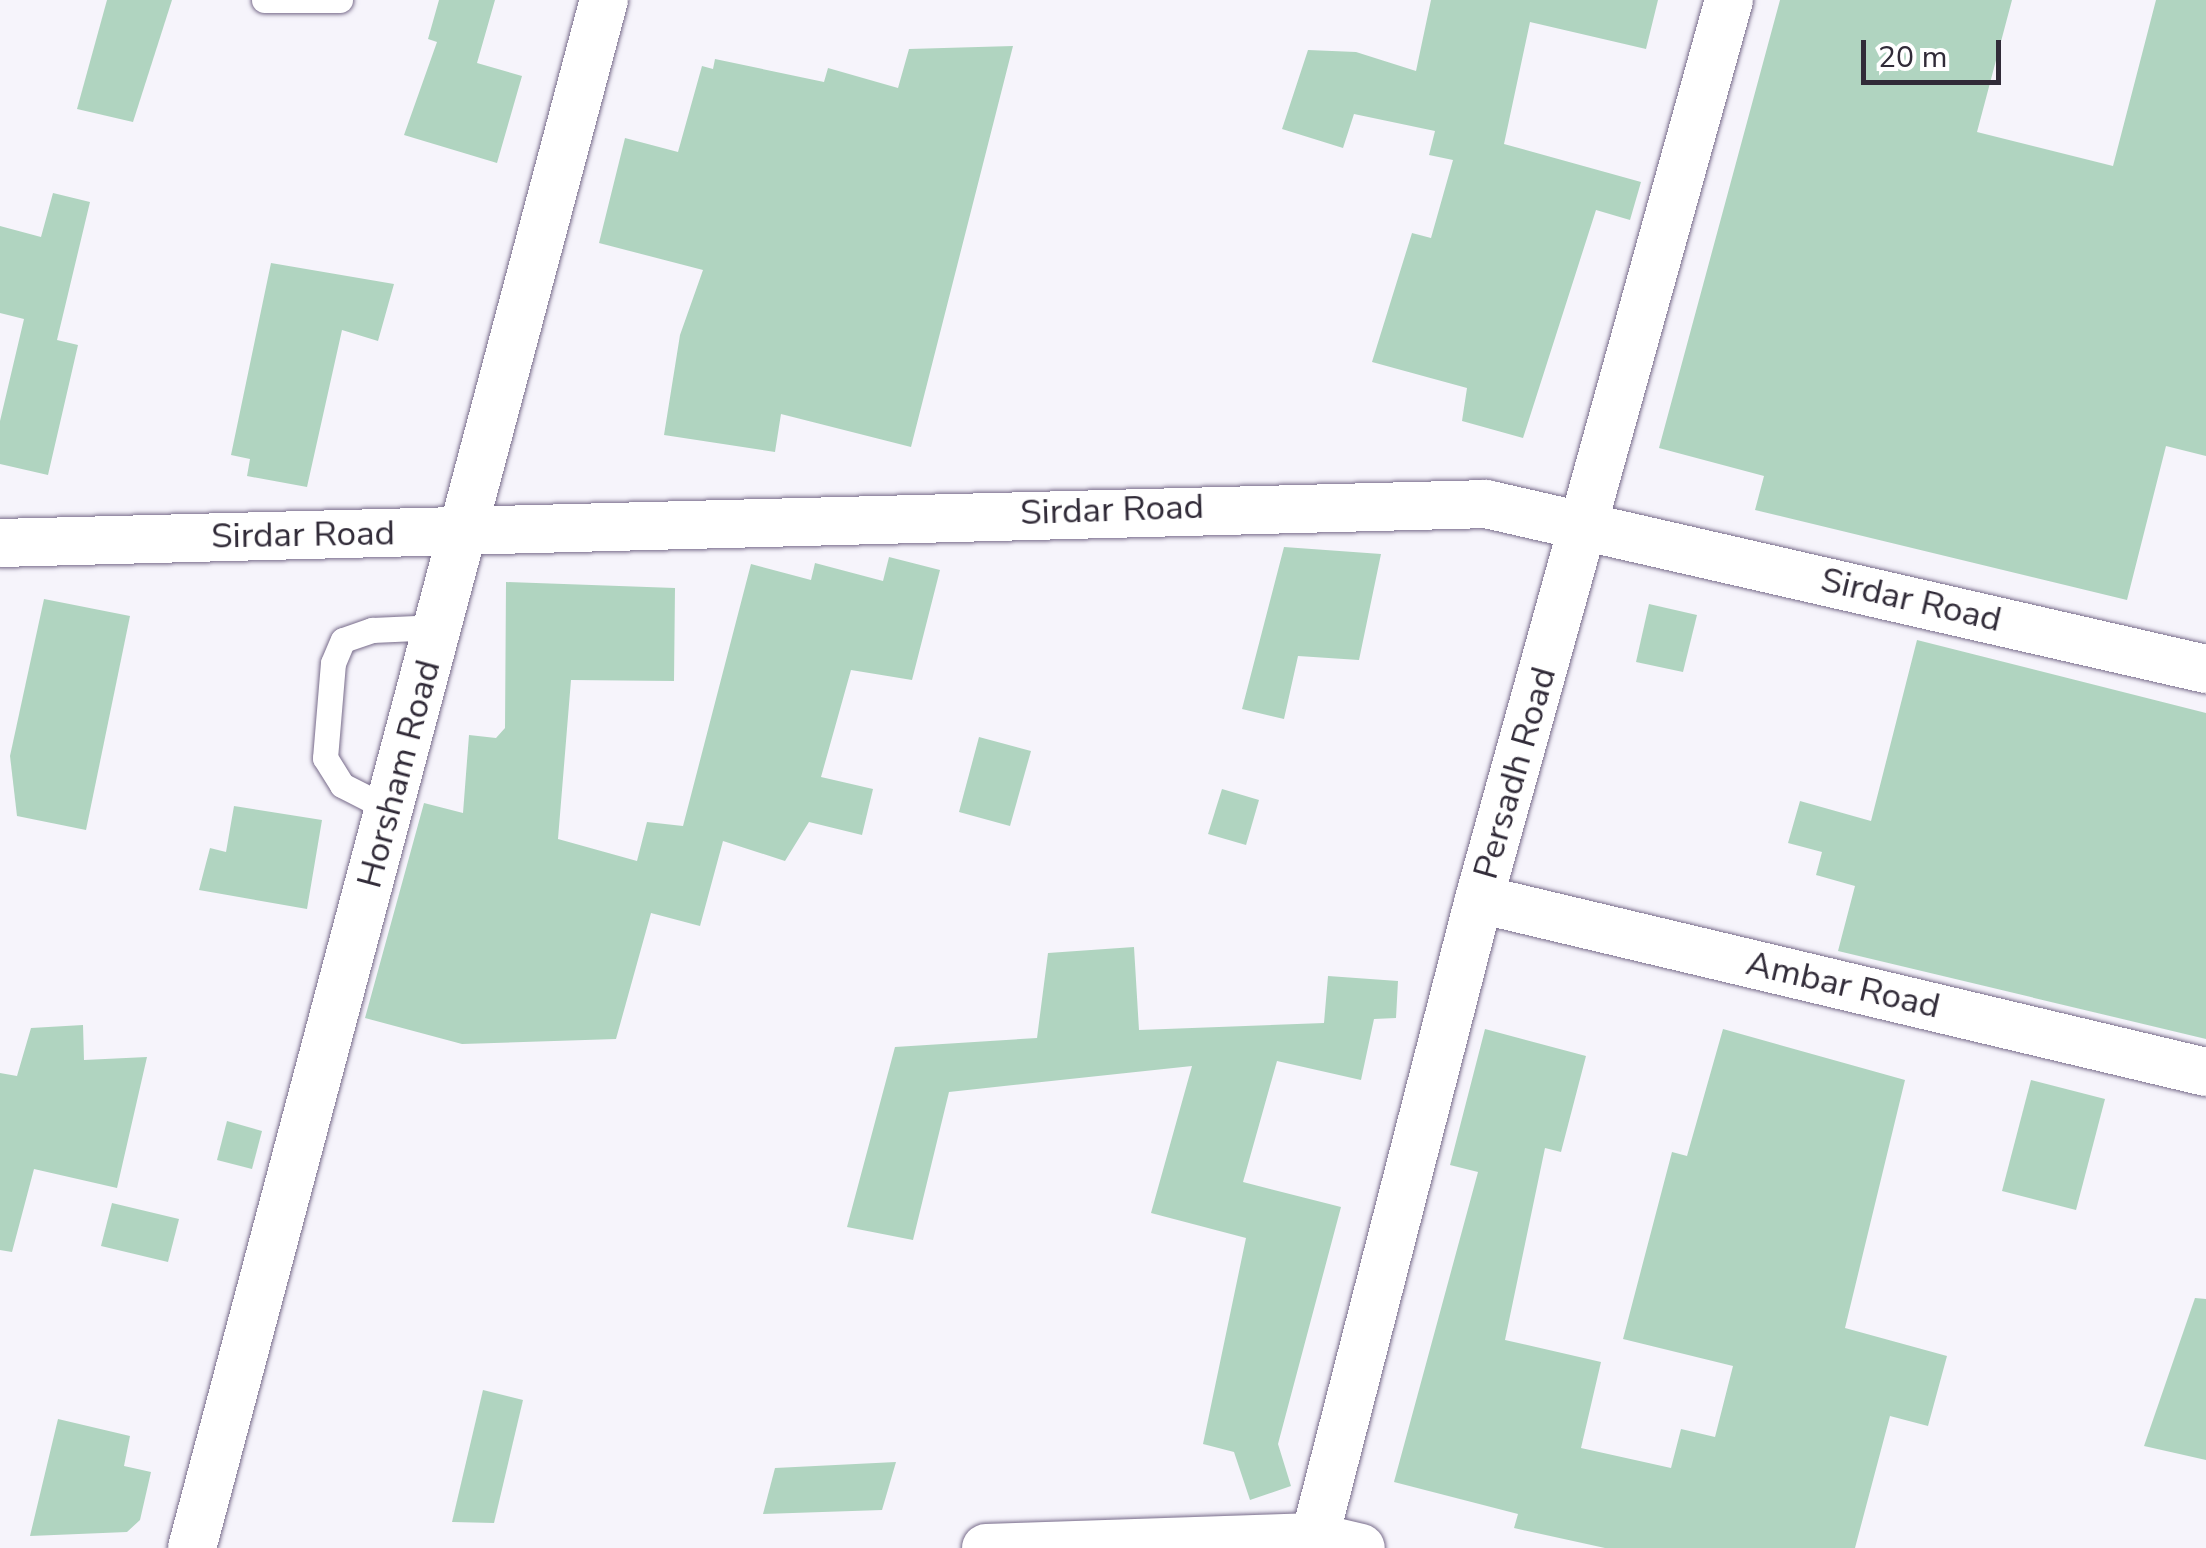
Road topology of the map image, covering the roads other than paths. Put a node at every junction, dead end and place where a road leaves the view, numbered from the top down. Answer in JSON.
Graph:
{"nodes":[{"id":1,"x":264,"y":0,"type":"edge"},
{"id":2,"x":340,"y":0,"type":"edge"},
{"id":3,"x":604,"y":0,"type":"edge"},
{"id":4,"x":1729,"y":0,"type":"edge"},
{"id":5,"x":1586,"y":524,"type":"junction"},
{"id":6,"x":460,"y":531,"type":"junction"},
{"id":7,"x":0,"y":543,"type":"edge"},
{"id":8,"x":438,"y":627,"type":"junction"},
{"id":9,"x":2206,"y":669,"type":"edge"},
{"id":10,"x":391,"y":810,"type":"junction"},
{"id":11,"x":1479,"y":898,"type":"junction"},
{"id":12,"x":2206,"y":1072,"type":"edge"},
{"id":13,"x":1314,"y":1543,"type":"edge"},
{"id":14,"x":192,"y":1548,"type":"edge"},
{"id":15,"x":986,"y":1548,"type":"edge"},
{"id":16,"x":1361,"y":1548,"type":"edge"}],
"edges":[{"from":1,"to":2,"type":"lane"},
{"from":3,"to":6,"type":"street","name":"Horsham Road"},
{"from":4,"to":5,"type":"street","name":"Persadh Road"},
{"from":5,"to":6,"type":"street","name":"Sirdar Road"},
{"from":5,"to":9,"type":"street","name":"Sirdar Road"},
{"from":5,"to":11,"type":"street","name":"Persadh Road"},
{"from":6,"to":7,"type":"street","name":"Sirdar Road"},
{"from":6,"to":8,"type":"street","name":"Horsham Road"},
{"from":8,"to":10,"type":"street","name":"Horsham Road"},
{"from":8,"to":10,"type":"lane"},
{"from":10,"to":14,"type":"street","name":"Horsham Road"},
{"from":11,"to":12,"type":"street","name":"Ambar Road"},
{"from":11,"to":13,"type":"street","name":"Persadh Road"},
{"from":13,"to":15,"type":"street"},
{"from":13,"to":16,"type":"street"}]}
